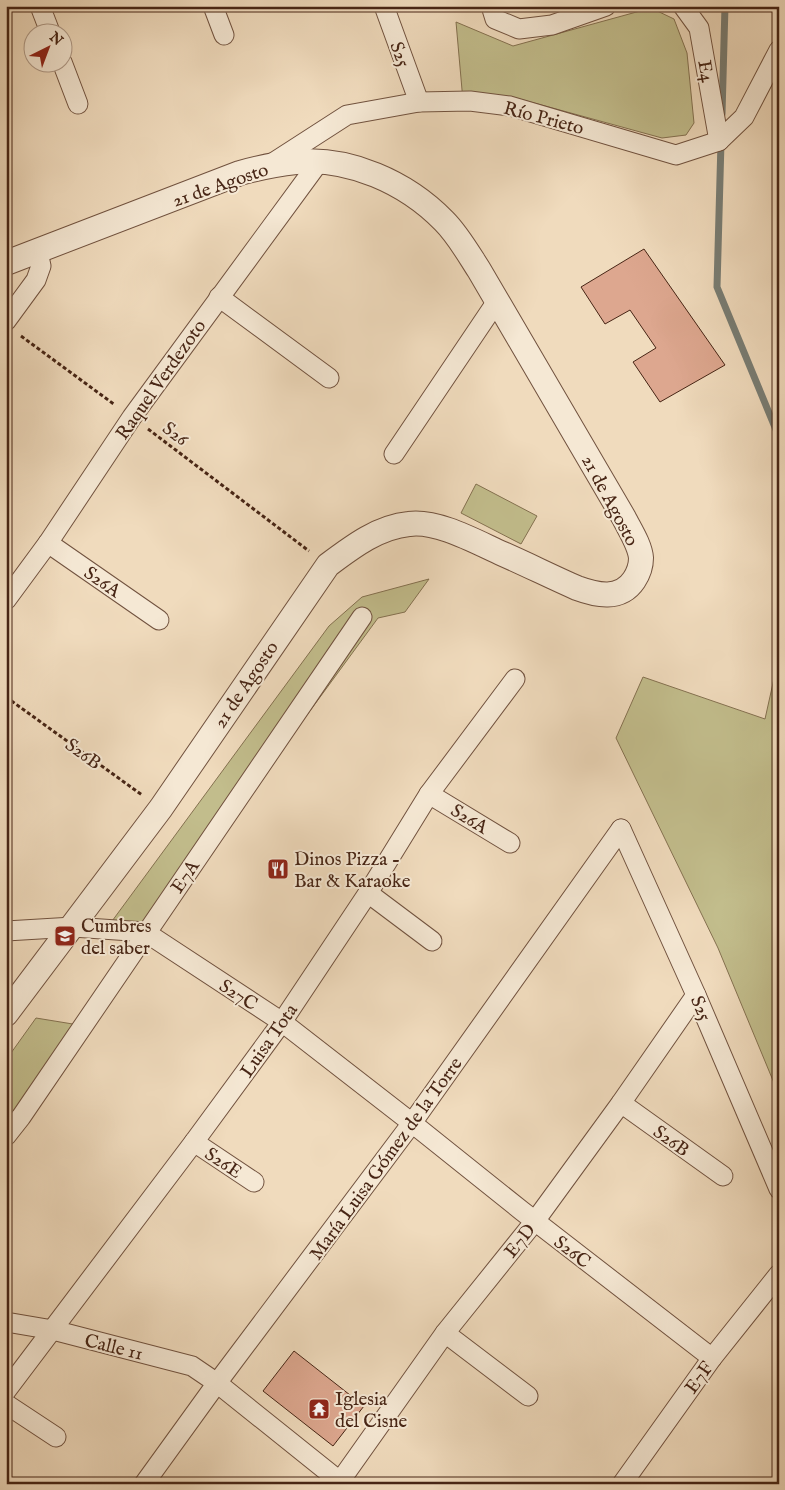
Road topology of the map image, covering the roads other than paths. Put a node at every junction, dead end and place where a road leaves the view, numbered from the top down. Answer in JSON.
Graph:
{"nodes":[{"id":1,"x":40,"y":6,"type":"edge"},
{"id":2,"x":213,"y":6,"type":"edge"},
{"id":3,"x":384,"y":6,"type":"edge"},
{"id":4,"x":491,"y":6,"type":"edge"},
{"id":5,"x":606,"y":6,"type":"edge"},
{"id":6,"x":683,"y":6,"type":"edge"},
{"id":7,"x":46,"y":22,"type":"edge"},
{"id":8,"x":224,"y":35,"type":"dead end"},
{"id":9,"x":777,"y":56,"type":"edge"},
{"id":10,"x":66,"y":72,"type":"edge"},
{"id":11,"x":419,"y":102,"type":"junction"},
{"id":12,"x":78,"y":104,"type":"dead end"},
{"id":13,"x":719,"y":141,"type":"junction"},
{"id":14,"x":318,"y":162,"type":"junction"},
{"id":15,"x":268,"y":166,"type":"junction"},
{"id":16,"x":38,"y":252,"type":"junction"},
{"id":17,"x":6,"y":263,"type":"edge"},
{"id":18,"x":219,"y":297,"type":"junction"},
{"id":19,"x":497,"y":301,"type":"junction"},
{"id":20,"x":10,"y":326,"type":"edge"},
{"id":21,"x":329,"y":378,"type":"dead end"},
{"id":22,"x":394,"y":454,"type":"dead end"},
{"id":23,"x":48,"y":543,"type":"junction"},
{"id":24,"x":6,"y":600,"type":"edge"},
{"id":25,"x":362,"y":617,"type":"dead end"},
{"id":26,"x":159,"y":620,"type":"dead end"},
{"id":27,"x":515,"y":678,"type":"dead end"},
{"id":28,"x":429,"y":794,"type":"junction"},
{"id":29,"x":621,"y":829,"type":"joint"},
{"id":30,"x":510,"y":843,"type":"dead end"},
{"id":31,"x":368,"y":893,"type":"junction"},
{"id":32,"x":73,"y":927,"type":"junction"},
{"id":33,"x":6,"y":931,"type":"edge"},
{"id":34,"x":145,"y":932,"type":"junction"},
{"id":35,"x":432,"y":941,"type":"dead end"},
{"id":36,"x":696,"y":994,"type":"junction"},
{"id":37,"x":6,"y":1014,"type":"edge"},
{"id":38,"x":282,"y":1022,"type":"junction"},
{"id":39,"x":621,"y":1104,"type":"junction"},
{"id":40,"x":412,"y":1123,"type":"junction"},
{"id":41,"x":6,"y":1136,"type":"edge"},
{"id":42,"x":194,"y":1142,"type":"junction"},
{"id":43,"x":723,"y":1176,"type":"dead end"},
{"id":44,"x":254,"y":1182,"type":"dead end"},
{"id":45,"x":779,"y":1189,"type":"edge"},
{"id":46,"x":535,"y":1221,"type":"junction"},
{"id":47,"x":779,"y":1274,"type":"edge"},
{"id":48,"x":6,"y":1322,"type":"edge"},
{"id":49,"x":53,"y":1330,"type":"junction"},
{"id":50,"x":445,"y":1333,"type":"junction"},
{"id":51,"x":712,"y":1358,"type":"junction"},
{"id":52,"x":217,"y":1382,"type":"junction"},
{"id":53,"x":6,"y":1391,"type":"edge"},
{"id":54,"x":528,"y":1396,"type":"dead end"},
{"id":55,"x":6,"y":1404,"type":"edge"},
{"id":56,"x":56,"y":1437,"type":"dead end"},
{"id":57,"x":341,"y":1483,"type":"edge"},
{"id":58,"x":144,"y":1484,"type":"edge"},
{"id":59,"x":622,"y":1484,"type":"edge"}],
"edges":[{"from":1,"to":7,"type":"street"},
{"from":2,"to":8,"type":"street"},
{"from":3,"to":11,"type":"street","name":"S25"},
{"from":4,"to":5,"type":"street"},
{"from":6,"to":13,"type":"street","name":"E4"},
{"from":9,"to":13,"type":"street","name":"Río Prieto"},
{"from":10,"to":12,"type":"street"},
{"from":11,"to":13,"type":"street","name":"Río Prieto"},
{"from":11,"to":15,"type":"street","name":"Río Prieto"},
{"from":14,"to":15,"type":"street","name":"21 de Agosto"},
{"from":14,"to":18,"type":"street","name":"Raquel Verdezoto"},
{"from":14,"to":19,"type":"street","name":"21 de Agosto"},
{"from":15,"to":16,"type":"street","name":"21 de Agosto"},
{"from":16,"to":17,"type":"street","name":"21 de Agosto"},
{"from":16,"to":20,"type":"street"},
{"from":18,"to":21,"type":"street"},
{"from":18,"to":23,"type":"street","name":"Raquel Verdezoto"},
{"from":19,"to":22,"type":"street"},
{"from":19,"to":32,"type":"street","name":"21 de Agosto"},
{"from":23,"to":24,"type":"street","name":"Raquel Verdezoto"},
{"from":23,"to":26,"type":"street","name":"S26A"},
{"from":25,"to":34,"type":"street","name":"E7A"},
{"from":27,"to":28,"type":"street","name":"Luisa Tota"},
{"from":28,"to":30,"type":"street","name":"S26A"},
{"from":28,"to":31,"type":"street","name":"Luisa Tota"},
{"from":29,"to":36,"type":"street","name":"S25"},
{"from":29,"to":40,"type":"street","name":"María Luisa Gómez de la Torre"},
{"from":31,"to":35,"type":"street"},
{"from":31,"to":38,"type":"street","name":"Luisa Tota"},
{"from":32,"to":33,"type":"street","name":"S27C"},
{"from":32,"to":34,"type":"street","name":"S27C"},
{"from":32,"to":37,"type":"street","name":"21 de Agosto"},
{"from":34,"to":38,"type":"street","name":"S27C"},
{"from":34,"to":41,"type":"street","name":"E7A"},
{"from":36,"to":39,"type":"street","name":"E7D"},
{"from":36,"to":45,"type":"street","name":"S25"},
{"from":38,"to":40,"type":"street","name":"S27C"},
{"from":38,"to":42,"type":"street","name":"Luisa Tota"},
{"from":39,"to":43,"type":"street","name":"S26B"},
{"from":39,"to":46,"type":"street","name":"E7D"},
{"from":40,"to":46,"type":"street","name":"S26C"},
{"from":40,"to":52,"type":"street","name":"María Luisa Gómez de la Torre"},
{"from":42,"to":44,"type":"street","name":"S26E"},
{"from":42,"to":49,"type":"street","name":"Luisa Tota"},
{"from":46,"to":50,"type":"street","name":"E7D"},
{"from":46,"to":51,"type":"street","name":"S26C"},
{"from":47,"to":51,"type":"street","name":"E7F"},
{"from":48,"to":49,"type":"street","name":"Calle 11"},
{"from":49,"to":52,"type":"street","name":"Calle 11"},
{"from":49,"to":53,"type":"street","name":"Luisa Tota"},
{"from":50,"to":54,"type":"street"},
{"from":50,"to":57,"type":"street","name":"E7D"},
{"from":51,"to":59,"type":"street","name":"E7F"},
{"from":52,"to":57,"type":"street","name":"Calle 11"},
{"from":52,"to":58,"type":"street","name":"María Luisa Gómez de la Torre"},
{"from":55,"to":56,"type":"street"}]}
